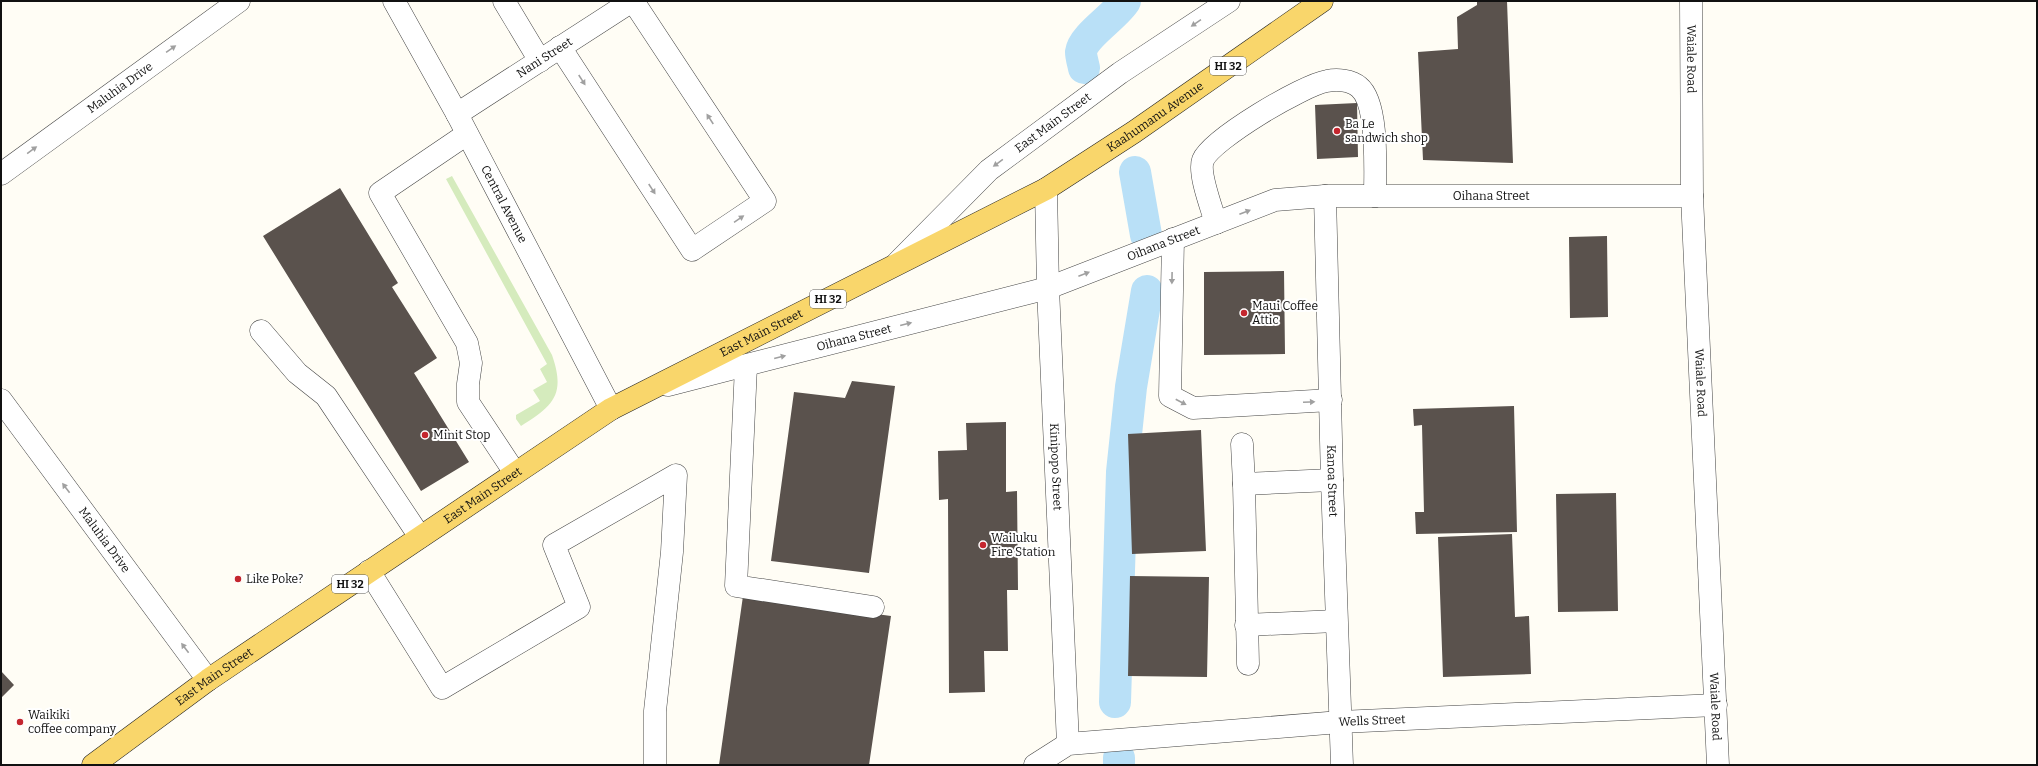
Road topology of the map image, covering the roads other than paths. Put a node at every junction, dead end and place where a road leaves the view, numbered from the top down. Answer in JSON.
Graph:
{"nodes":[{"id":1,"x":239,"y":1,"type":"edge"},
{"id":2,"x":394,"y":1,"type":"edge"},
{"id":3,"x":504,"y":1,"type":"edge"},
{"id":4,"x":632,"y":1,"type":"edge"},
{"id":5,"x":1229,"y":1,"type":"edge"},
{"id":6,"x":1322,"y":1,"type":"edge"},
{"id":7,"x":1691,"y":1,"type":"edge"},
{"id":8,"x":560,"y":47,"type":"junction"},
{"id":9,"x":540,"y":60,"type":"junction"},
{"id":10,"x":457,"y":114,"type":"junction"},
{"id":11,"x":467,"y":134,"type":"junction"},
{"id":12,"x":1,"y":174,"type":"edge"},
{"id":13,"x":1046,"y":189,"type":"junction"},
{"id":14,"x":1325,"y":196,"type":"junction"},
{"id":15,"x":1375,"y":196,"type":"junction"},
{"id":16,"x":1692,"y":196,"type":"junction"},
{"id":17,"x":1216,"y":223,"type":"junction"},
{"id":18,"x":1173,"y":239,"type":"junction"},
{"id":19,"x":895,"y":266,"type":"junction"},
{"id":20,"x":1048,"y":288,"type":"junction"},
{"id":21,"x":261,"y":330,"type":"dead end"},
{"id":22,"x":746,"y":366,"type":"junction"},
{"id":23,"x":647,"y":390,"type":"junction"},
{"id":24,"x":1,"y":400,"type":"edge"},
{"id":25,"x":1331,"y":400,"type":"junction"},
{"id":26,"x":611,"y":409,"type":"junction"},
{"id":27,"x":1242,"y":444,"type":"dead end"},
{"id":28,"x":515,"y":473,"type":"junction"},
{"id":29,"x":1332,"y":480,"type":"junction"},
{"id":30,"x":1244,"y":484,"type":"junction"},
{"id":31,"x":420,"y":537,"type":"junction"},
{"id":32,"x":369,"y":571,"type":"junction"},
{"id":33,"x":873,"y":606,"type":"dead end"},
{"id":34,"x":1336,"y":621,"type":"junction"},
{"id":35,"x":1246,"y":625,"type":"junction"},
{"id":36,"x":1248,"y":664,"type":"dead end"},
{"id":37,"x":208,"y":680,"type":"junction"},
{"id":38,"x":1716,"y":705,"type":"junction"},
{"id":39,"x":1340,"y":722,"type":"junction"},
{"id":40,"x":1068,"y":744,"type":"junction"},
{"id":41,"x":93,"y":765,"type":"edge"},
{"id":42,"x":655,"y":765,"type":"edge"},
{"id":43,"x":1035,"y":765,"type":"edge"},
{"id":44,"x":1342,"y":765,"type":"edge"},
{"id":45,"x":1718,"y":765,"type":"edge"}],
"edges":[{"from":12,"to":1,"type":"street","name":"Maluhia Drive","one_way":true},
{"from":2,"to":10,"type":"street","name":"Central Avenue"},
{"from":3,"to":9,"type":"street"},
{"from":4,"to":8,"type":"street","name":"Nani Street"},
{"from":8,"to":4,"type":"street","one_way":true},
{"from":5,"to":19,"type":"street","name":"East Main Street","one_way":true},
{"from":6,"to":13,"type":"main road","name":"Kaahumanu Avenue","number":"HI 32"},
{"from":7,"to":16,"type":"street","name":"Waiale Road"},
{"from":8,"to":9,"type":"street","name":"Nani Street"},
{"from":9,"to":10,"type":"street","name":"Nani Street"},
{"from":10,"to":11,"type":"street","name":"Central Avenue"},
{"from":11,"to":26,"type":"street","name":"Central Avenue"},
{"from":11,"to":28,"type":"street"},
{"from":13,"to":19,"type":"main road","name":"East Main Street","number":"HI 32"},
{"from":13,"to":20,"type":"street","name":"Kinipopo Street"},
{"from":14,"to":15,"type":"street","name":"Oihana Street"},
{"from":17,"to":14,"type":"street","name":"Oihana Street","one_way":true},
{"from":14,"to":25,"type":"street","name":"Kanoa Street"},
{"from":15,"to":16,"type":"street","name":"Oihana Street"},
{"from":15,"to":17,"type":"street"},
{"from":16,"to":38,"type":"street","name":"Waiale Road"},
{"from":17,"to":18,"type":"street","name":"Oihana Street"},
{"from":20,"to":18,"type":"street","name":"Oihana Street","one_way":true},
{"from":18,"to":25,"type":"street","one_way":true},
{"from":19,"to":23,"type":"main road","name":"East Main Street","number":"HI 32"},
{"from":22,"to":20,"type":"street","name":"Oihana Street","one_way":true},
{"from":20,"to":40,"type":"street","name":"Kinipopo Street"},
{"from":21,"to":31,"type":"street"},
{"from":22,"to":23,"type":"street","name":"Oihana Street"},
{"from":22,"to":33,"type":"street"},
{"from":23,"to":26,"type":"main road","name":"East Main Street","number":"HI 32"},
{"from":37,"to":24,"type":"street","name":"Maluhia Drive","one_way":true},
{"from":25,"to":29,"type":"street","name":"Kanoa Street"},
{"from":26,"to":28,"type":"main road","name":"East Main Street","number":"HI 32"},
{"from":27,"to":30,"type":"street"},
{"from":28,"to":31,"type":"main road","name":"East Main Street","number":"HI 32"},
{"from":29,"to":30,"type":"street"},
{"from":29,"to":34,"type":"street","name":"Kanoa Street"},
{"from":30,"to":35,"type":"street"},
{"from":31,"to":32,"type":"main road","name":"East Main Street","number":"HI 32"},
{"from":32,"to":37,"type":"main road","name":"East Main Street","number":"HI 32"},
{"from":32,"to":42,"type":"street"},
{"from":34,"to":35,"type":"street"},
{"from":34,"to":39,"type":"street","name":"Kanoa Street"},
{"from":35,"to":36,"type":"street"},
{"from":37,"to":41,"type":"main road","name":"East Main Street","number":"HI 32"},
{"from":38,"to":39,"type":"street","name":"Wells Street"},
{"from":38,"to":45,"type":"street","name":"Waiale Road"},
{"from":39,"to":40,"type":"street","name":"Wells Street"},
{"from":39,"to":44,"type":"street","name":"Kanoa Street"},
{"from":40,"to":43,"type":"street","name":"Wells Street"}]}
